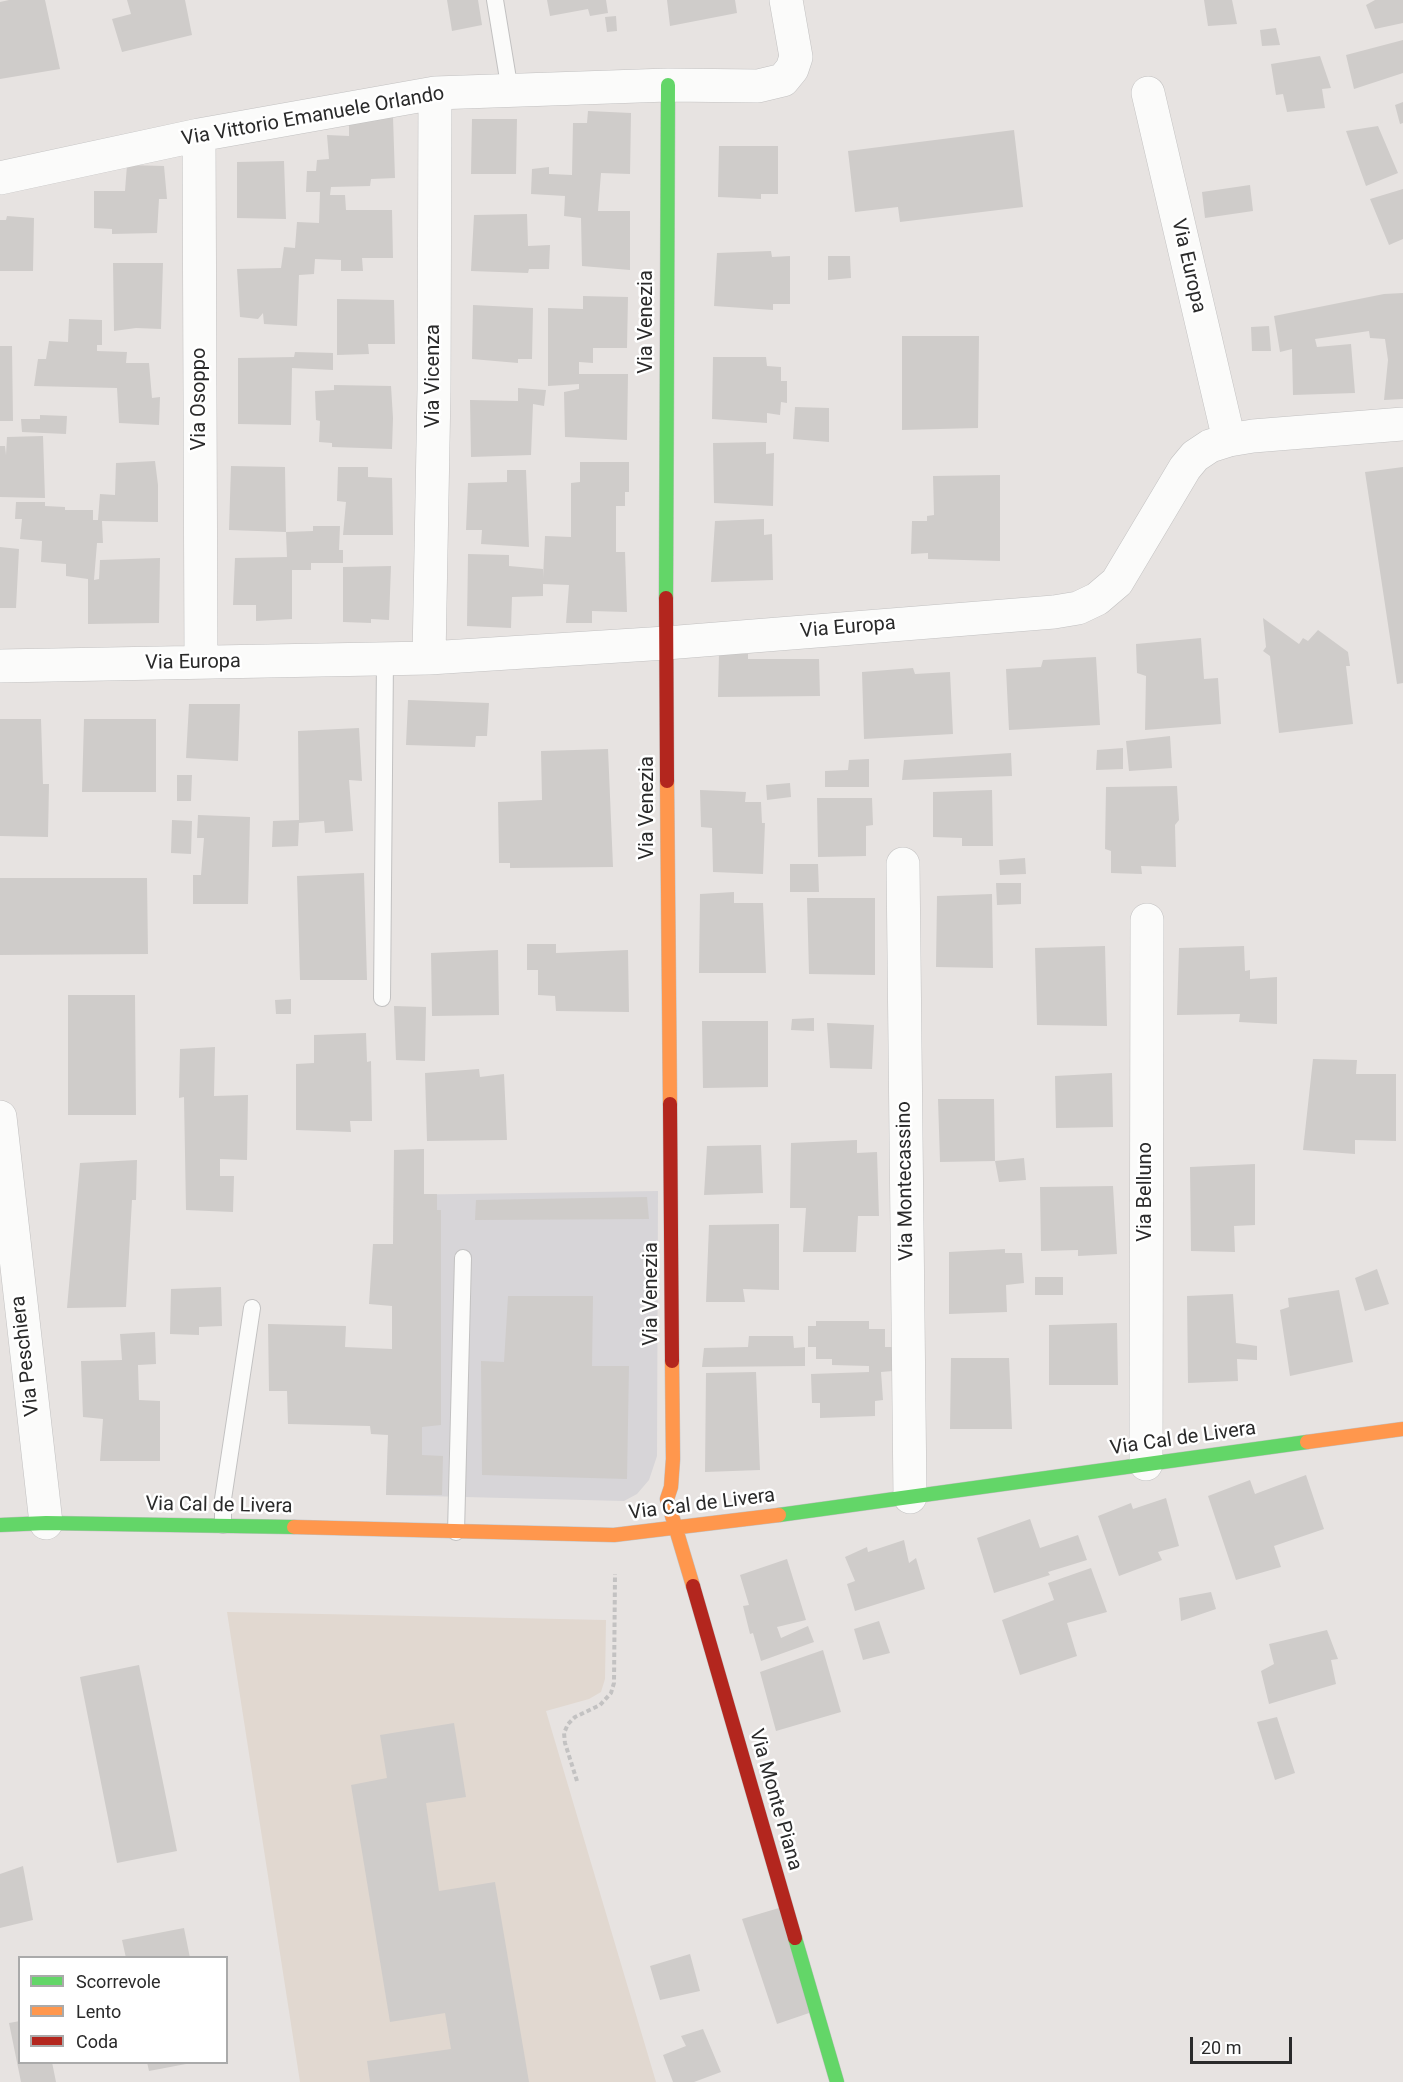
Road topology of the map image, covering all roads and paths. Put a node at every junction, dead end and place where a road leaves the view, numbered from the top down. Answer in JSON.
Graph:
{"nodes":[{"id":1,"x":495,"y":0,"type":"edge"},
{"id":2,"x":786,"y":0,"type":"edge"},
{"id":3,"x":668,"y":86,"type":"junction"},
{"id":4,"x":510,"y":91,"type":"junction"},
{"id":5,"x":435,"y":93,"type":"junction"},
{"id":6,"x":1148,"y":93,"type":"dead end"},
{"id":7,"x":199,"y":135,"type":"junction"},
{"id":8,"x":0,"y":178,"type":"edge"},
{"id":9,"x":1403,"y":424,"type":"edge"},
{"id":10,"x":1229,"y":440,"type":"junction"},
{"id":11,"x":666,"y":643,"type":"junction"},
{"id":12,"x":429,"y":658,"type":"junction"},
{"id":13,"x":385,"y":659,"type":"junction"},
{"id":14,"x":201,"y":662,"type":"junction"},
{"id":15,"x":0,"y":666,"type":"edge"},
{"id":16,"x":903,"y":864,"type":"dead end"},
{"id":17,"x":1147,"y":920,"type":"dead end"},
{"id":18,"x":381,"y":998,"type":"dead end"},
{"id":19,"x":0,"y":1117,"type":"edge"},
{"id":20,"x":463,"y":1258,"type":"dead end"},
{"id":21,"x":252,"y":1308,"type":"dead end"},
{"id":22,"x":1403,"y":1429,"type":"edge"},
{"id":23,"x":1146,"y":1464,"type":"junction"},
{"id":24,"x":910,"y":1497,"type":"junction"},
{"id":25,"x":45,"y":1523,"type":"junction"},
{"id":26,"x":0,"y":1525,"type":"edge"},
{"id":27,"x":223,"y":1525,"type":"junction"},
{"id":28,"x":675,"y":1530,"type":"junction"},
{"id":29,"x":456,"y":1532,"type":"junction"},
{"id":30,"x":615,"y":1574,"type":"dead end"},
{"id":31,"x":577,"y":1781,"type":"dead end"},
{"id":32,"x":837,"y":2082,"type":"edge"}],
"edges":[{"from":1,"to":4,"type":"lane"},
{"from":2,"to":3,"type":"street","name":"Via Vittorio Emanuele Orlando"},
{"from":3,"to":4,"type":"street","name":"Via Vittorio Emanuele Orlando"},
{"from":3,"to":11,"type":"street","name":"Via Venezia"},
{"from":4,"to":5,"type":"street","name":"Via Vittorio Emanuele Orlando"},
{"from":5,"to":7,"type":"street","name":"Via Vittorio Emanuele Orlando"},
{"from":5,"to":12,"type":"street","name":"Via Vicenza"},
{"from":6,"to":10,"type":"street","name":"Via Europa"},
{"from":7,"to":8,"type":"street","name":"Via Vittorio Emanuele Orlando"},
{"from":7,"to":14,"type":"street","name":"Via Osoppo"},
{"from":9,"to":10,"type":"street","name":"Via Europa"},
{"from":10,"to":11,"type":"street","name":"Via Europa"},
{"from":11,"to":12,"type":"street","name":"Via Europa"},
{"from":11,"to":28,"type":"street","name":"Via Venezia"},
{"from":12,"to":13,"type":"street","name":"Via Europa"},
{"from":13,"to":14,"type":"street","name":"Via Europa"},
{"from":13,"to":18,"type":"lane"},
{"from":14,"to":15,"type":"street","name":"Via Europa"},
{"from":16,"to":24,"type":"street","name":"Via Montecassino"},
{"from":17,"to":23,"type":"street","name":"Via Belluno"},
{"from":19,"to":25,"type":"street","name":"Via Peschiera"},
{"from":20,"to":29,"type":"lane"},
{"from":21,"to":27,"type":"lane"},
{"from":22,"to":23,"type":"street","name":"Via Cal de Livera"},
{"from":23,"to":24,"type":"street","name":"Via Cal de Livera"},
{"from":24,"to":28,"type":"street","name":"Via Cal de Livera"},
{"from":25,"to":26,"type":"street","name":"Via Cal de Livera"},
{"from":25,"to":27,"type":"street","name":"Via Cal de Livera"},
{"from":27,"to":29,"type":"street","name":"Via Cal de Livera"},
{"from":28,"to":29,"type":"street","name":"Via Cal de Livera"},
{"from":28,"to":32,"type":"street","name":"Via Monte Piana"},
{"from":30,"to":31,"type":"path"}]}
